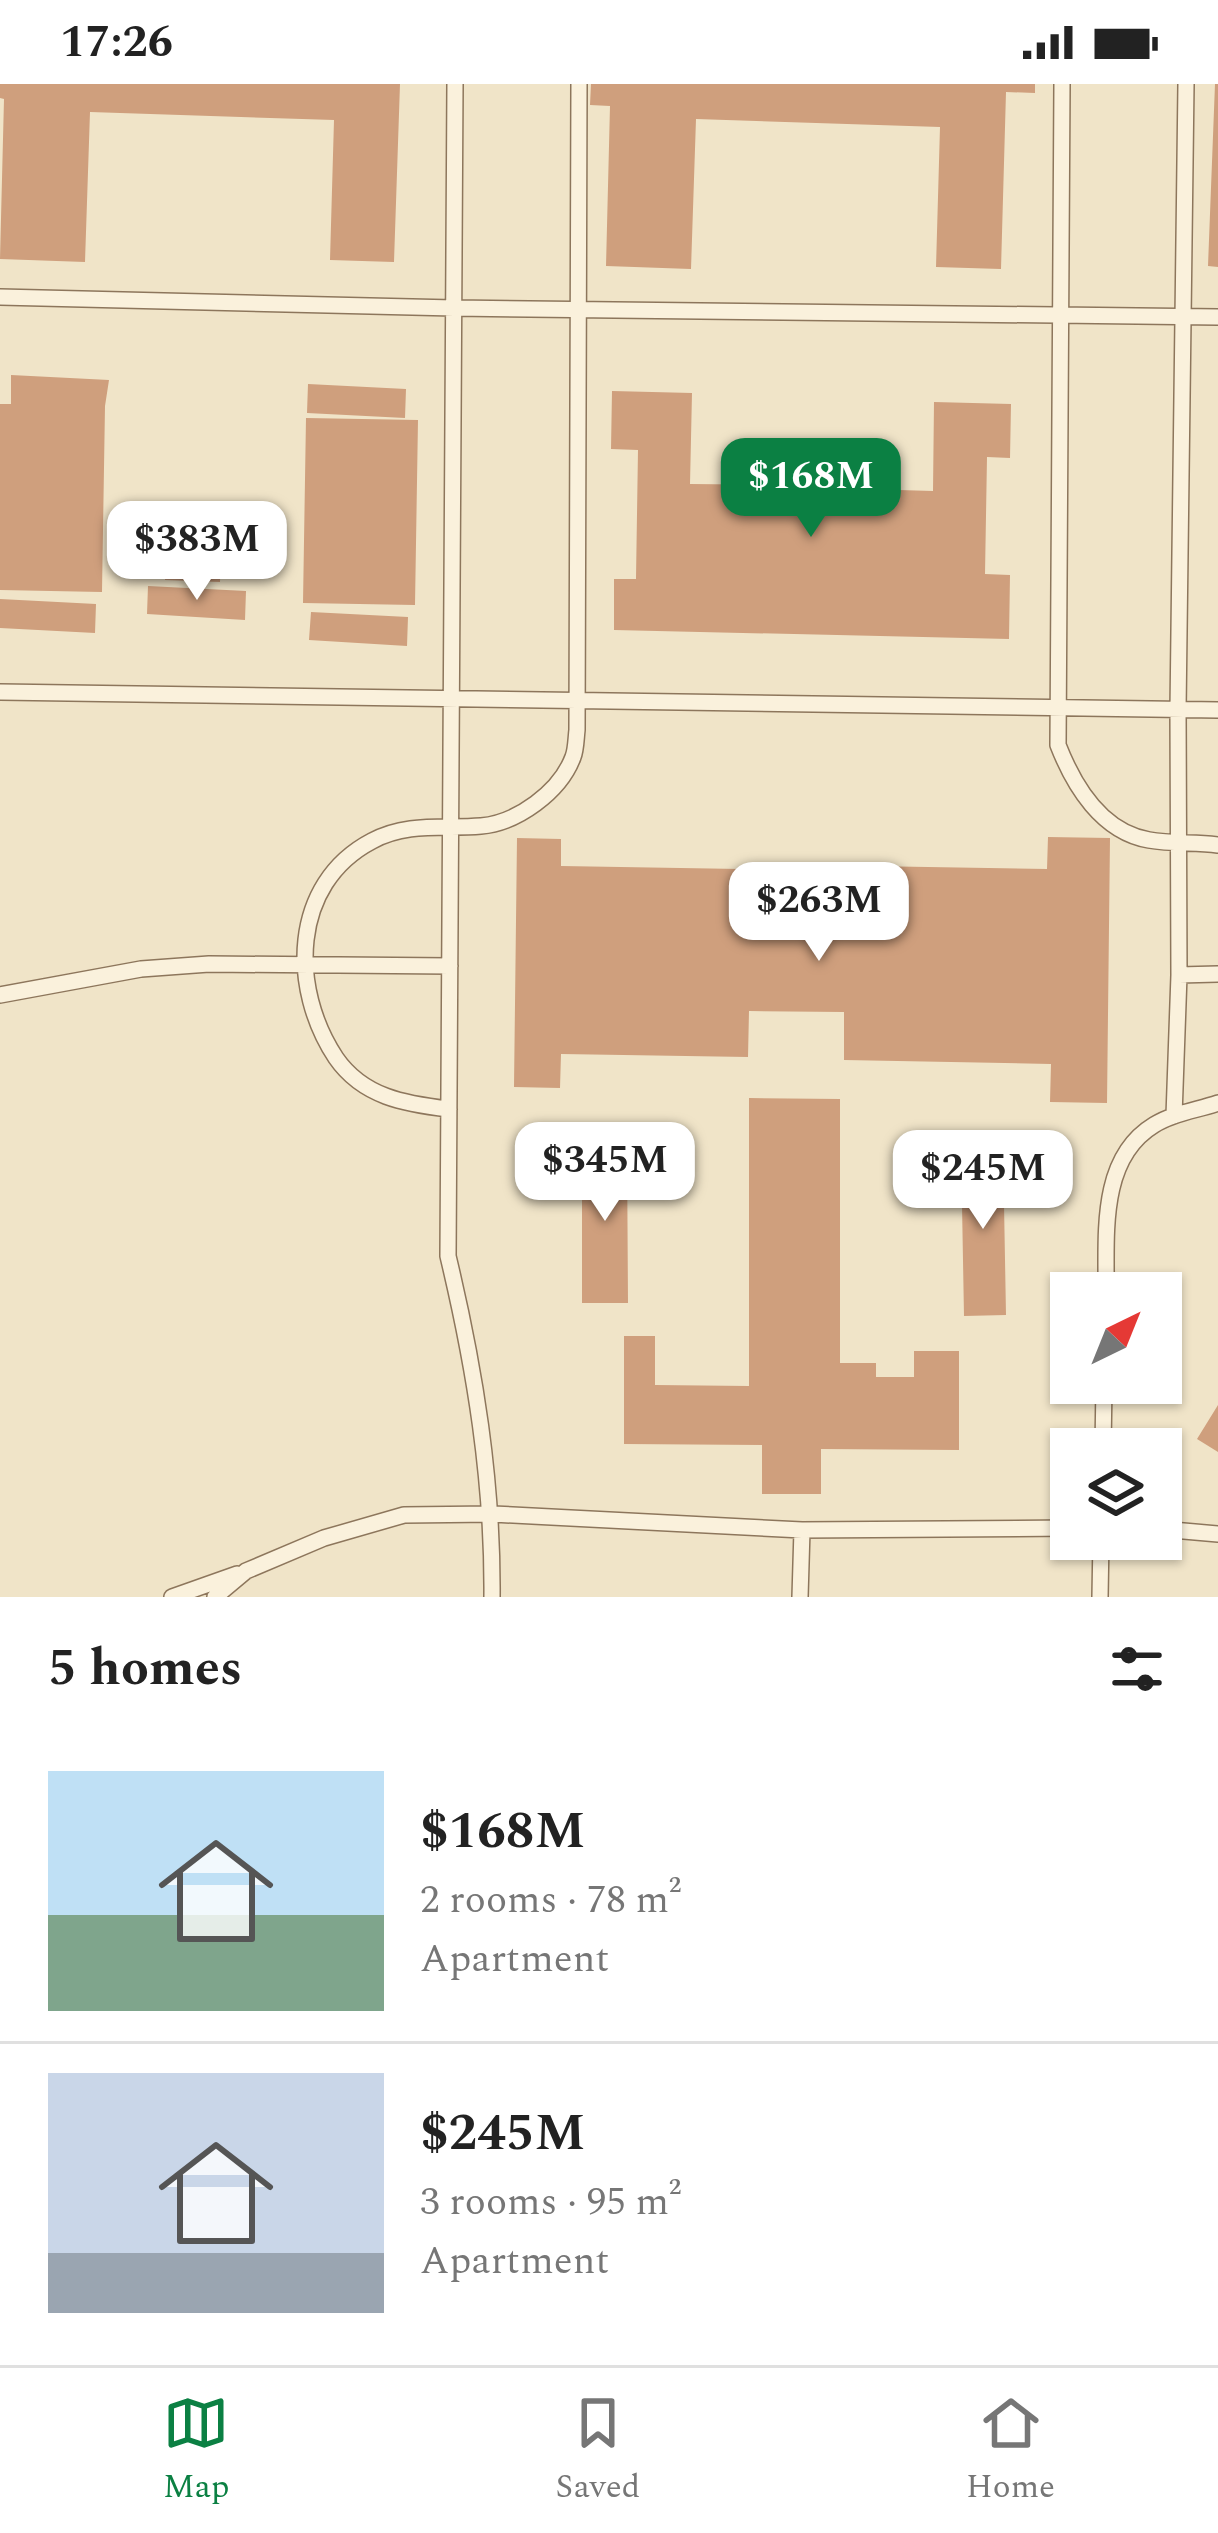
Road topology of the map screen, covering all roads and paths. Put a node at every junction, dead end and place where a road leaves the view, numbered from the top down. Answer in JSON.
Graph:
{"nodes":[{"id":1,"x":455,"y":84,"type":"edge"},
{"id":2,"x":579,"y":84,"type":"edge"},
{"id":3,"x":1062,"y":84,"type":"edge"},
{"id":4,"x":1186,"y":84,"type":"edge"},
{"id":5,"x":0,"y":297,"type":"edge"},
{"id":6,"x":454,"y":308,"type":"junction"},
{"id":7,"x":578,"y":310,"type":"junction"},
{"id":8,"x":1060,"y":317,"type":"junction"},
{"id":9,"x":1183,"y":317,"type":"junction"},
{"id":10,"x":1218,"y":317,"type":"edge"},
{"id":11,"x":0,"y":692,"type":"edge"},
{"id":12,"x":452,"y":696,"type":"junction"},
{"id":13,"x":578,"y":698,"type":"junction"},
{"id":14,"x":1057,"y":707,"type":"junction"},
{"id":15,"x":1178,"y":710,"type":"junction"},
{"id":16,"x":1218,"y":710,"type":"edge"},
{"id":17,"x":451,"y":825,"type":"junction"},
{"id":18,"x":1178,"y":842,"type":"junction"},
{"id":19,"x":1218,"y":845,"type":"edge"},
{"id":20,"x":305,"y":965,"type":"junction"},
{"id":21,"x":450,"y":966,"type":"junction"},
{"id":22,"x":1218,"y":974,"type":"edge"},
{"id":23,"x":1179,"y":975,"type":"junction"},
{"id":24,"x":0,"y":995,"type":"edge"},
{"id":25,"x":1218,"y":1102,"type":"edge"},
{"id":26,"x":449,"y":1109,"type":"junction"},
{"id":27,"x":1174,"y":1116,"type":"junction"},
{"id":28,"x":1107,"y":1272,"type":"edge"},
{"id":29,"x":493,"y":1514,"type":"junction"},
{"id":30,"x":1050,"y":1528,"type":"edge"},
{"id":31,"x":802,"y":1530,"type":"junction"},
{"id":32,"x":1182,"y":1531,"type":"edge"},
{"id":33,"x":1218,"y":1534,"type":"edge"},
{"id":34,"x":1101,"y":1560,"type":"edge"},
{"id":35,"x":246,"y":1571,"type":"junction"},
{"id":36,"x":172,"y":1597,"type":"edge"},
{"id":37,"x":215,"y":1597,"type":"edge"},
{"id":38,"x":492,"y":1597,"type":"edge"},
{"id":39,"x":800,"y":1597,"type":"edge"},
{"id":40,"x":1100,"y":1597,"type":"edge"}],
"edges":[{"from":1,"to":6,"type":"lane"},
{"from":2,"to":7,"type":"lane"},
{"from":3,"to":8,"type":"lane"},
{"from":4,"to":9,"type":"lane"},
{"from":5,"to":6,"type":"lane"},
{"from":6,"to":7,"type":"lane"},
{"from":6,"to":12,"type":"lane"},
{"from":7,"to":8,"type":"lane"},
{"from":7,"to":13,"type":"lane"},
{"from":8,"to":9,"type":"lane"},
{"from":8,"to":14,"type":"lane"},
{"from":9,"to":10,"type":"lane"},
{"from":9,"to":15,"type":"lane"},
{"from":11,"to":12,"type":"lane"},
{"from":12,"to":13,"type":"lane"},
{"from":12,"to":17,"type":"lane"},
{"from":13,"to":14,"type":"lane"},
{"from":13,"to":17,"type":"lane"},
{"from":14,"to":15,"type":"lane"},
{"from":14,"to":18,"type":"lane"},
{"from":15,"to":16,"type":"lane"},
{"from":15,"to":18,"type":"lane"},
{"from":17,"to":20,"type":"lane"},
{"from":17,"to":21,"type":"lane"},
{"from":18,"to":19,"type":"lane"},
{"from":18,"to":23,"type":"lane"},
{"from":20,"to":21,"type":"lane"},
{"from":20,"to":24,"type":"lane"},
{"from":20,"to":26,"type":"lane"},
{"from":21,"to":26,"type":"lane"},
{"from":22,"to":23,"type":"lane"},
{"from":23,"to":27,"type":"lane"},
{"from":25,"to":27,"type":"lane"},
{"from":26,"to":29,"type":"lane"},
{"from":27,"to":28,"type":"lane"},
{"from":29,"to":31,"type":"lane"},
{"from":29,"to":35,"type":"lane"},
{"from":29,"to":38,"type":"lane"},
{"from":30,"to":31,"type":"lane"},
{"from":31,"to":39,"type":"lane"},
{"from":32,"to":33,"type":"lane"},
{"from":34,"to":40,"type":"lane"},
{"from":35,"to":36,"type":"lane"},
{"from":35,"to":37,"type":"lane"}]}
